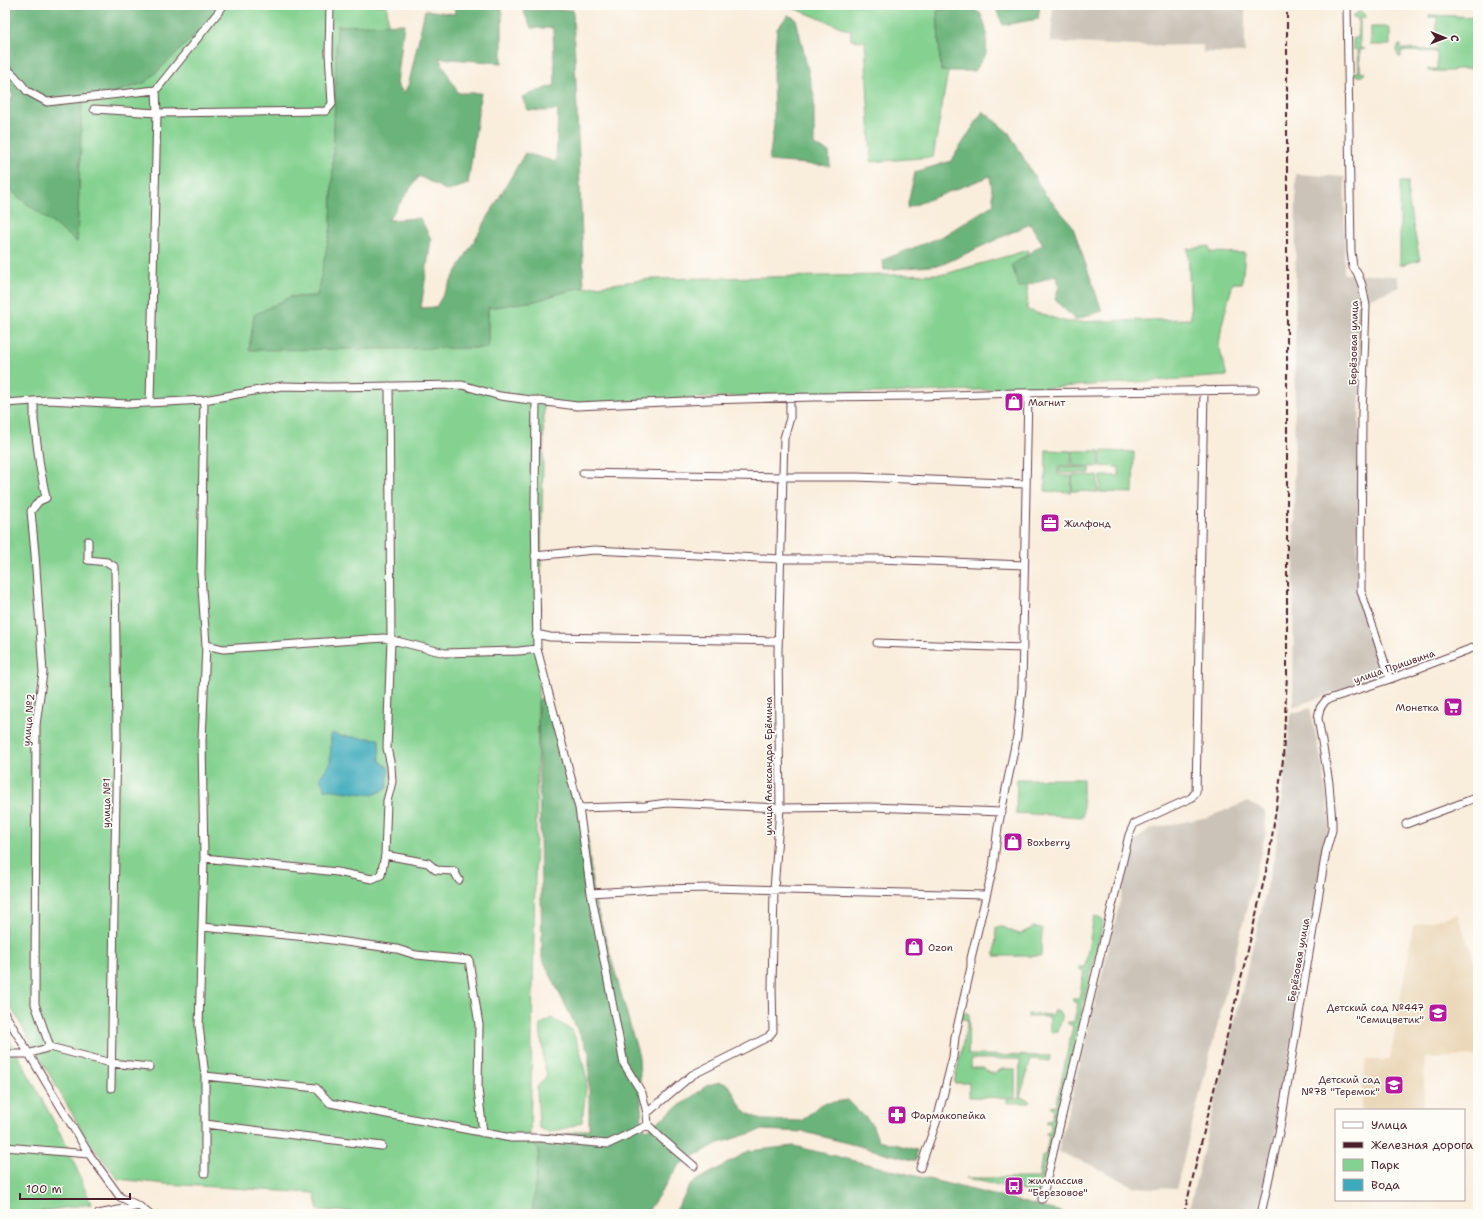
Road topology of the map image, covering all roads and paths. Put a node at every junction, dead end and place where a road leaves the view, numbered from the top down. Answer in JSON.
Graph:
{"nodes":[{"id":1,"x":224,"y":5,"type":"edge"},
{"id":2,"x":330,"y":5,"type":"edge"},
{"id":3,"x":1347,"y":5,"type":"edge"},
{"id":4,"x":5,"y":67,"type":"edge"},
{"id":5,"x":156,"y":90,"type":"junction"},
{"id":6,"x":94,"y":109,"type":"dead end"},
{"id":7,"x":157,"y":113,"type":"junction"},
{"id":8,"x":389,"y":386,"type":"junction"},
{"id":9,"x":1204,"y":390,"type":"junction"},
{"id":10,"x":1255,"y":390,"type":"dead end"},
{"id":11,"x":1028,"y":393,"type":"junction"},
{"id":12,"x":790,"y":398,"type":"junction"},
{"id":13,"x":204,"y":400,"type":"junction"},
{"id":14,"x":536,"y":400,"type":"junction"},
{"id":15,"x":34,"y":401,"type":"junction"},
{"id":16,"x":150,"y":402,"type":"junction"},
{"id":17,"x":5,"y":403,"type":"edge"},
{"id":18,"x":583,"y":473,"type":"dead end"},
{"id":19,"x":784,"y":477,"type":"junction"},
{"id":20,"x":1026,"y":484,"type":"junction"},
{"id":21,"x":88,"y":541,"type":"dead end"},
{"id":22,"x":535,"y":556,"type":"junction"},
{"id":23,"x":781,"y":559,"type":"junction"},
{"id":24,"x":1024,"y":565,"type":"junction"},
{"id":25,"x":536,"y":634,"type":"junction"},
{"id":26,"x":391,"y":640,"type":"junction"},
{"id":27,"x":778,"y":641,"type":"junction"},
{"id":28,"x":877,"y":643,"type":"dead end"},
{"id":29,"x":206,"y":645,"type":"junction"},
{"id":30,"x":1478,"y":646,"type":"edge"},
{"id":31,"x":1023,"y":648,"type":"junction"},
{"id":32,"x":537,"y":649,"type":"junction"},
{"id":33,"x":1390,"y":679,"type":"junction"},
{"id":34,"x":1320,"y":708,"type":"joint"},
{"id":35,"x":1478,"y":797,"type":"edge"},
{"id":36,"x":579,"y":808,"type":"junction"},
{"id":37,"x":780,"y":808,"type":"junction"},
{"id":38,"x":1002,"y":812,"type":"junction"},
{"id":39,"x":1406,"y":824,"type":"dead end"},
{"id":40,"x":385,"y":855,"type":"junction"},
{"id":41,"x":204,"y":858,"type":"junction"},
{"id":42,"x":459,"y":880,"type":"dead end"},
{"id":43,"x":774,"y":890,"type":"junction"},
{"id":44,"x":591,"y":893,"type":"junction"},
{"id":45,"x":985,"y":895,"type":"junction"},
{"id":46,"x":202,"y":926,"type":"junction"},
{"id":47,"x":5,"y":1014,"type":"edge"},
{"id":48,"x":50,"y":1047,"type":"junction"},
{"id":49,"x":5,"y":1054,"type":"edge"},
{"id":50,"x":28,"y":1054,"type":"junction"},
{"id":51,"x":111,"y":1063,"type":"junction"},
{"id":52,"x":149,"y":1067,"type":"dead end"},
{"id":53,"x":205,"y":1076,"type":"junction"},
{"id":54,"x":111,"y":1088,"type":"dead end"},
{"id":55,"x":648,"y":1113,"type":"junction"},
{"id":56,"x":205,"y":1124,"type":"junction"},
{"id":57,"x":648,"y":1125,"type":"junction"},
{"id":58,"x":484,"y":1132,"type":"junction"},
{"id":59,"x":382,"y":1146,"type":"dead end"},
{"id":60,"x":5,"y":1147,"type":"edge"},
{"id":61,"x":89,"y":1154,"type":"junction"},
{"id":62,"x":694,"y":1166,"type":"dead end"},
{"id":63,"x":920,"y":1168,"type":"dead end"},
{"id":64,"x":205,"y":1173,"type":"dead end"},
{"id":65,"x":1042,"y":1199,"type":"dead end"},
{"id":66,"x":139,"y":1206,"type":"junction"},
{"id":67,"x":98,"y":1214,"type":"edge"},
{"id":68,"x":149,"y":1214,"type":"edge"},
{"id":69,"x":1261,"y":1214,"type":"edge"}],
"edges":[{"from":1,"to":5,"type":"street"},
{"from":2,"to":7,"type":"street"},
{"from":3,"to":33,"type":"street","name":"Берёзовая улица"},
{"from":4,"to":5,"type":"street"},
{"from":5,"to":7,"type":"street"},
{"from":6,"to":7,"type":"street"},
{"from":7,"to":16,"type":"street"},
{"from":8,"to":13,"type":"street"},
{"from":8,"to":14,"type":"street"},
{"from":8,"to":26,"type":"street"},
{"from":9,"to":10,"type":"street"},
{"from":9,"to":11,"type":"street"},
{"from":9,"to":65,"type":"street"},
{"from":11,"to":12,"type":"street"},
{"from":11,"to":20,"type":"street"},
{"from":12,"to":14,"type":"street"},
{"from":12,"to":19,"type":"street","name":"улица Александра Ерёмина"},
{"from":13,"to":16,"type":"street"},
{"from":13,"to":29,"type":"street"},
{"from":14,"to":22,"type":"street"},
{"from":15,"to":16,"type":"street"},
{"from":15,"to":17,"type":"street"},
{"from":15,"to":48,"type":"street","name":"улица №2"},
{"from":18,"to":19,"type":"street"},
{"from":19,"to":20,"type":"street"},
{"from":19,"to":23,"type":"street","name":"улица Александра Ерёмина"},
{"from":20,"to":24,"type":"street"},
{"from":21,"to":51,"type":"street","name":"улица №1"},
{"from":22,"to":23,"type":"street"},
{"from":22,"to":25,"type":"street"},
{"from":23,"to":24,"type":"street"},
{"from":23,"to":27,"type":"street","name":"улица Александра Ерёмина"},
{"from":24,"to":31,"type":"street"},
{"from":25,"to":27,"type":"street"},
{"from":25,"to":32,"type":"street"},
{"from":26,"to":29,"type":"street"},
{"from":26,"to":32,"type":"street"},
{"from":26,"to":40,"type":"street"},
{"from":27,"to":37,"type":"street","name":"улица Александра Ерёмина"},
{"from":28,"to":31,"type":"street"},
{"from":29,"to":41,"type":"street"},
{"from":30,"to":33,"type":"street","name":"улица Пришвина"},
{"from":31,"to":38,"type":"street"},
{"from":32,"to":36,"type":"street"},
{"from":33,"to":34,"type":"street","name":"улица Пришвина"},
{"from":34,"to":69,"type":"street","name":"Берёзовая улица"},
{"from":35,"to":39,"type":"street"},
{"from":36,"to":37,"type":"street"},
{"from":36,"to":44,"type":"street"},
{"from":37,"to":38,"type":"street"},
{"from":37,"to":43,"type":"street","name":"улица Александра Ерёмина"},
{"from":38,"to":45,"type":"street"},
{"from":40,"to":41,"type":"street"},
{"from":40,"to":42,"type":"street"},
{"from":41,"to":46,"type":"street"},
{"from":43,"to":44,"type":"street"},
{"from":43,"to":45,"type":"street"},
{"from":43,"to":55,"type":"street","name":"улица Александра Ерёмина"},
{"from":44,"to":55,"type":"street"},
{"from":45,"to":63,"type":"street"},
{"from":46,"to":53,"type":"street"},
{"from":46,"to":58,"type":"street"},
{"from":47,"to":50,"type":"street"},
{"from":48,"to":50,"type":"street"},
{"from":48,"to":51,"type":"street"},
{"from":49,"to":50,"type":"street"},
{"from":50,"to":61,"type":"street"},
{"from":51,"to":52,"type":"street"},
{"from":51,"to":54,"type":"street","name":"улица №1"},
{"from":53,"to":56,"type":"street"},
{"from":53,"to":58,"type":"street"},
{"from":55,"to":57,"type":"street"},
{"from":56,"to":59,"type":"street"},
{"from":56,"to":64,"type":"street"},
{"from":57,"to":58,"type":"street"},
{"from":57,"to":62,"type":"street"},
{"from":60,"to":61,"type":"street"},
{"from":61,"to":66,"type":"street"},
{"from":66,"to":67,"type":"street"},
{"from":66,"to":68,"type":"street"}]}
